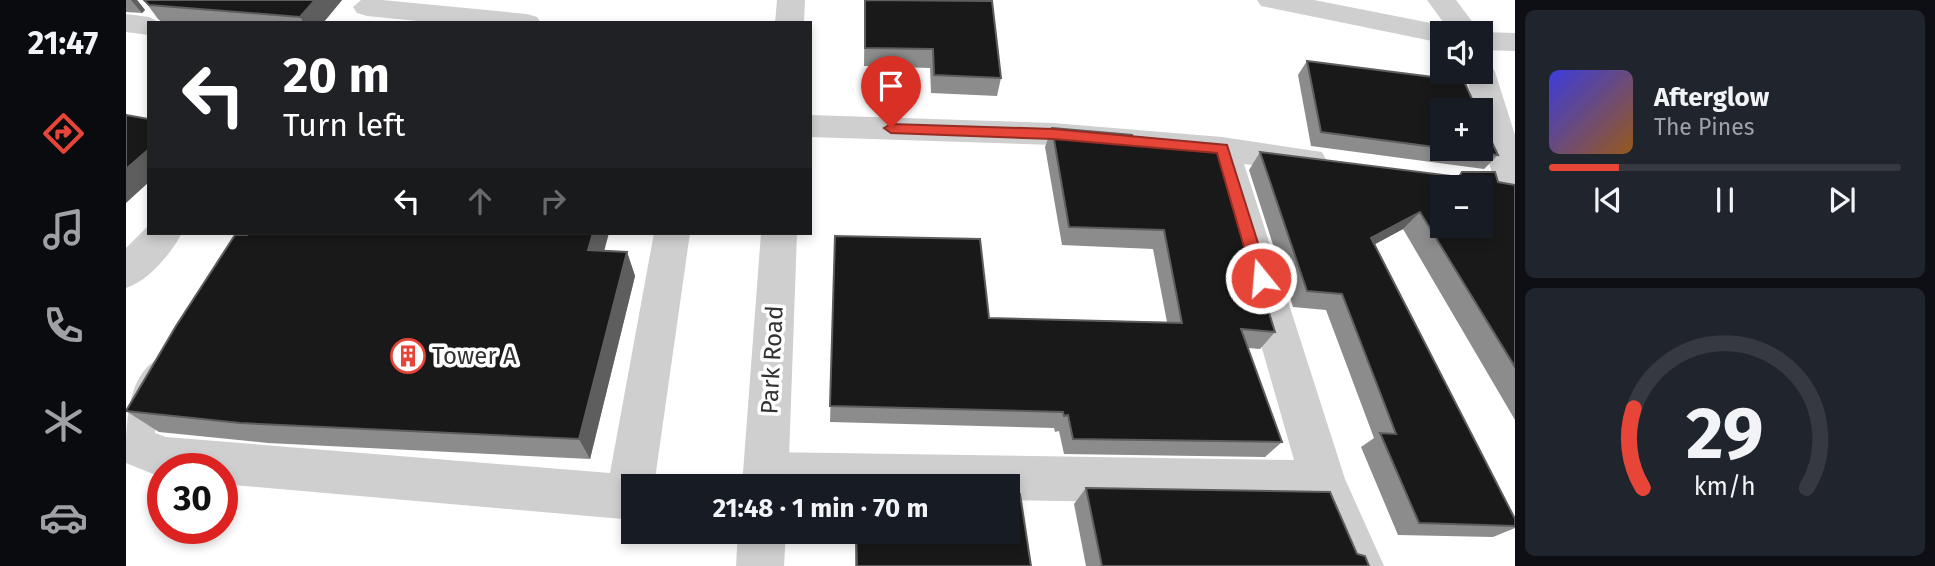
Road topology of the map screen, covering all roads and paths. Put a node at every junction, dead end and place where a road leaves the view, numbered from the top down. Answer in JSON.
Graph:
{"nodes":[{"id":1,"x":791,"y":0,"type":"edge"},
{"id":2,"x":1271,"y":0,"type":"edge"},
{"id":3,"x":1441,"y":0,"type":"edge"},
{"id":4,"x":365,"y":10,"type":"edge"},
{"id":5,"x":502,"y":21,"type":"edge"},
{"id":6,"x":789,"y":21,"type":"edge"},
{"id":7,"x":1457,"y":21,"type":"edge"},
{"id":8,"x":126,"y":23,"type":"edge"},
{"id":9,"x":147,"y":26,"type":"edge"},
{"id":10,"x":1430,"y":32,"type":"edge"},
{"id":11,"x":1493,"y":41,"type":"edge"},
{"id":12,"x":1515,"y":42,"type":"edge"},
{"id":13,"x":1483,"y":84,"type":"edge"},
{"id":14,"x":812,"y":125,"type":"edge"},
{"id":15,"x":1222,"y":149,"type":"junction"},
{"id":16,"x":1347,"y":166,"type":"edge"},
{"id":17,"x":1505,"y":188,"type":"edge"},
{"id":18,"x":161,"y":235,"type":"edge"},
{"id":19,"x":672,"y":235,"type":"edge"},
{"id":20,"x":779,"y":235,"type":"edge"},
{"id":21,"x":126,"y":273,"type":"edge"},
{"id":22,"x":184,"y":339,"type":"edge"},
{"id":23,"x":634,"y":474,"type":"edge"},
{"id":24,"x":766,"y":474,"type":"edge"},
{"id":25,"x":1020,"y":481,"type":"edge"},
{"id":26,"x":1324,"y":483,"type":"junction"},
{"id":27,"x":621,"y":495,"type":"edge"},
{"id":28,"x":761,"y":544,"type":"edge"},
{"id":29,"x":760,"y":566,"type":"edge"},
{"id":30,"x":1360,"y":566,"type":"edge"}],
"edges":[{"from":1,"to":6,"type":"street"},
{"from":2,"to":10,"type":"street"},
{"from":3,"to":7,"type":"street"},
{"from":4,"to":5,"type":"street"},
{"from":8,"to":9,"type":"street"},
{"from":11,"to":12,"type":"street"},
{"from":13,"to":17,"type":"street"},
{"from":14,"to":15,"type":"street"},
{"from":15,"to":16,"type":"street"},
{"from":15,"to":26,"type":"street"},
{"from":18,"to":21,"type":"street"},
{"from":19,"to":23,"type":"street"},
{"from":20,"to":24,"type":"street","name":"Park Road"},
{"from":22,"to":27,"type":"street"},
{"from":25,"to":26,"type":"street"},
{"from":26,"to":30,"type":"street"},
{"from":28,"to":29,"type":"street"}]}
